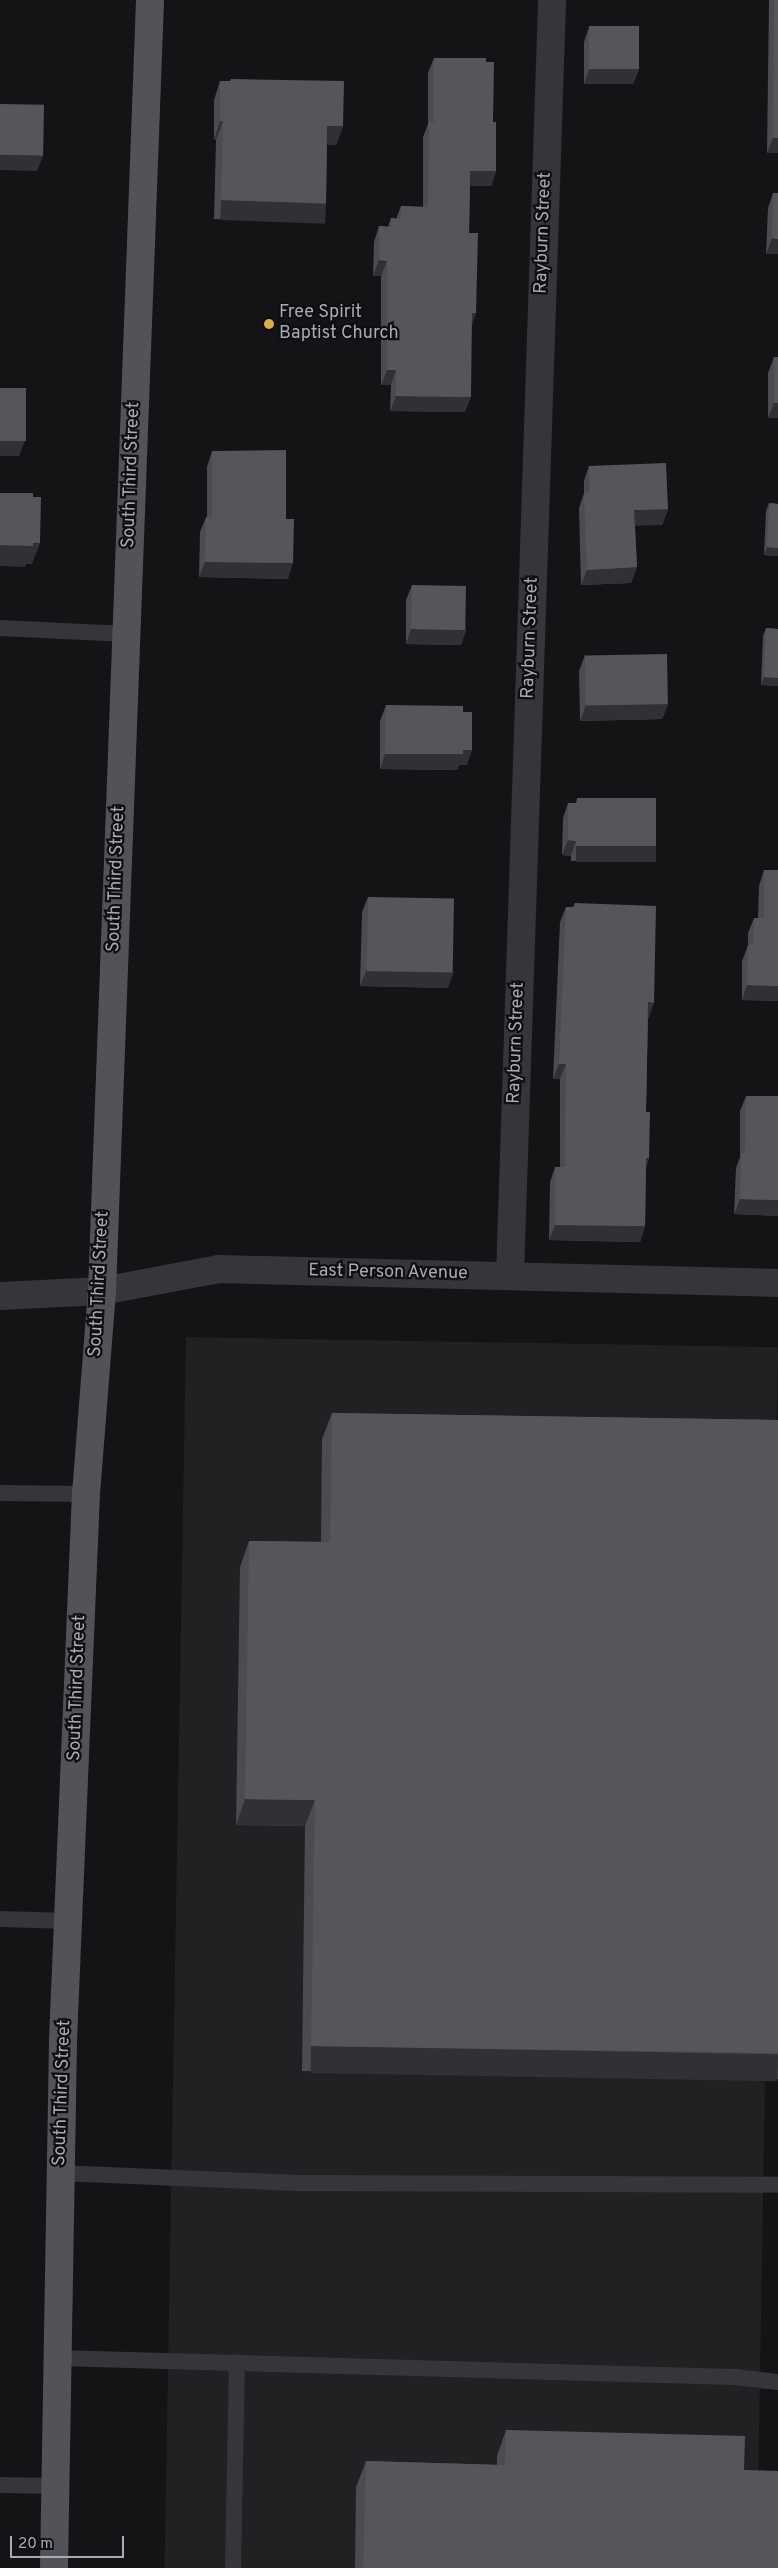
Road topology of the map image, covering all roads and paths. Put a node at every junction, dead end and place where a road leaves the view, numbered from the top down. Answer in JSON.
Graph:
{"nodes":[{"id":1,"x":150,"y":0,"type":"edge"},
{"id":2,"x":552,"y":0,"type":"edge"},
{"id":3,"x":0,"y":628,"type":"edge"},
{"id":4,"x":126,"y":634,"type":"junction"},
{"id":5,"x":510,"y":1276,"type":"junction"},
{"id":6,"x":778,"y":1283,"type":"edge"},
{"id":7,"x":102,"y":1291,"type":"junction"},
{"id":8,"x":0,"y":1296,"type":"edge"},
{"id":9,"x":0,"y":1493,"type":"edge"},
{"id":10,"x":86,"y":1494,"type":"junction"},
{"id":11,"x":0,"y":1919,"type":"edge"},
{"id":12,"x":69,"y":1921,"type":"junction"},
{"id":13,"x":60,"y":2173,"type":"junction"},
{"id":14,"x":778,"y":2185,"type":"edge"},
{"id":15,"x":57,"y":2358,"type":"junction"},
{"id":16,"x":237,"y":2362,"type":"junction"},
{"id":17,"x":778,"y":2382,"type":"edge"},
{"id":18,"x":0,"y":2485,"type":"edge"},
{"id":19,"x":54,"y":2486,"type":"junction"},
{"id":20,"x":54,"y":2568,"type":"edge"},
{"id":21,"x":234,"y":2568,"type":"edge"}],
"edges":[{"from":1,"to":4,"type":"main road","name":"South Third Street"},
{"from":2,"to":5,"type":"street","name":"Rayburn Street"},
{"from":3,"to":4,"type":"lane"},
{"from":4,"to":7,"type":"main road","name":"South Third Street"},
{"from":5,"to":6,"type":"street","name":"East Person Avenue"},
{"from":5,"to":7,"type":"street","name":"East Person Avenue"},
{"from":7,"to":8,"type":"street","name":"East Person Avenue"},
{"from":7,"to":10,"type":"main road","name":"South Third Street"},
{"from":9,"to":10,"type":"lane"},
{"from":10,"to":12,"type":"main road","name":"South Third Street"},
{"from":11,"to":12,"type":"lane"},
{"from":12,"to":13,"type":"main road","name":"South Third Street"},
{"from":13,"to":14,"type":"lane"},
{"from":13,"to":15,"type":"main road","name":"South Third Street"},
{"from":15,"to":16,"type":"lane"},
{"from":15,"to":19,"type":"main road","name":"South Third Street"},
{"from":16,"to":17,"type":"lane"},
{"from":16,"to":21,"type":"lane"},
{"from":18,"to":19,"type":"lane"},
{"from":19,"to":20,"type":"main road","name":"South Third Street"}]}
